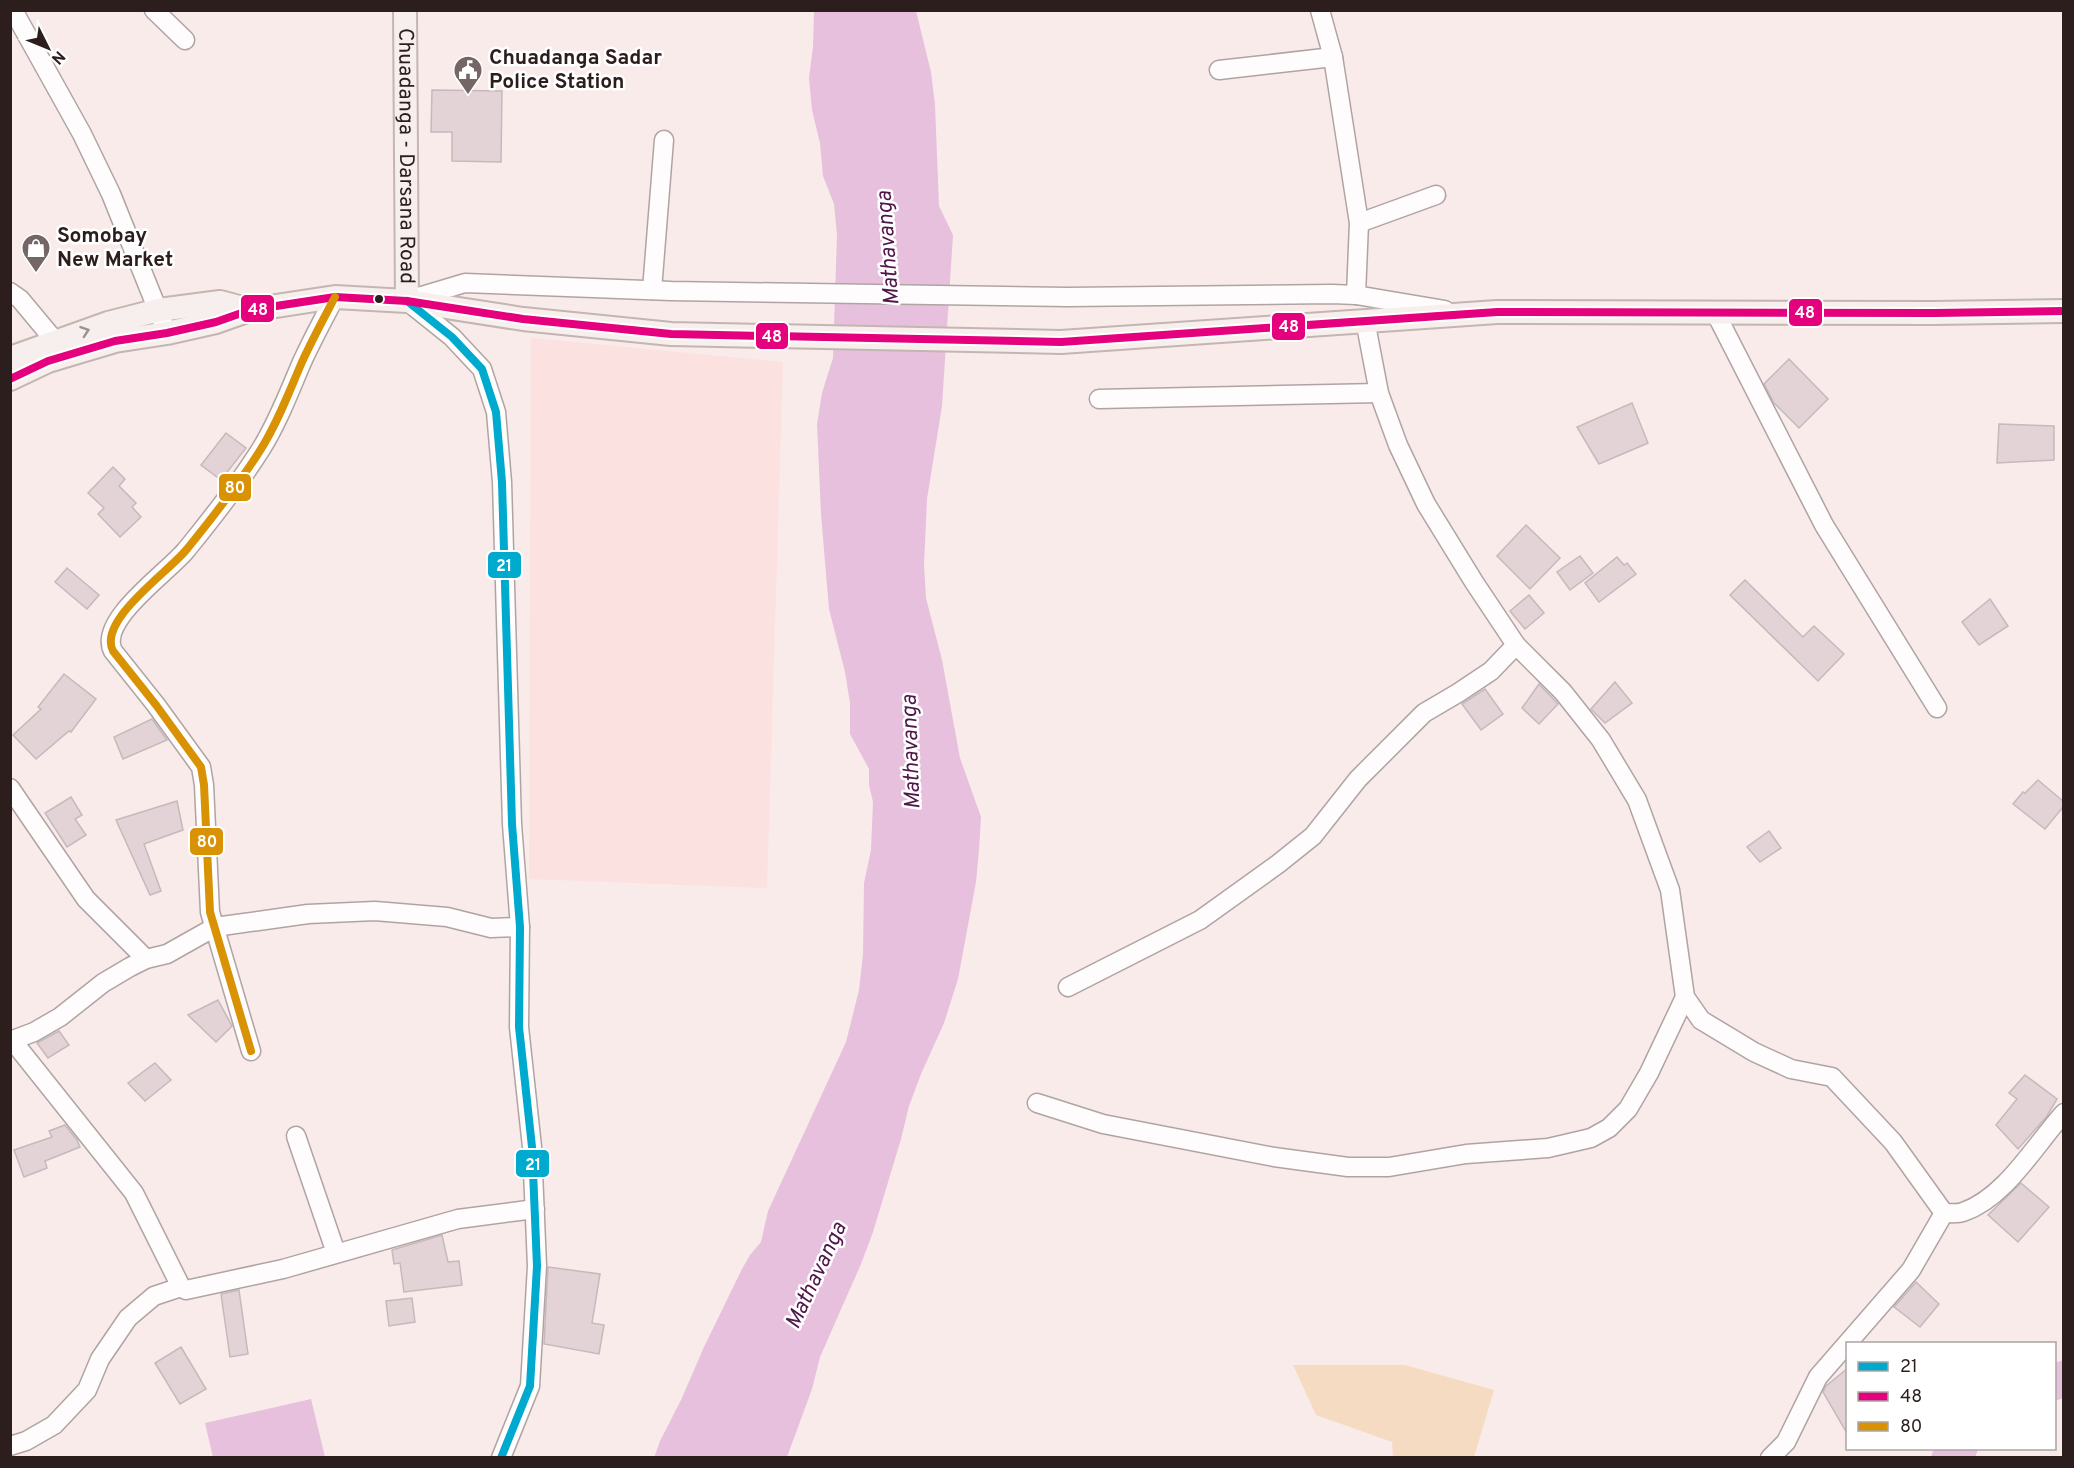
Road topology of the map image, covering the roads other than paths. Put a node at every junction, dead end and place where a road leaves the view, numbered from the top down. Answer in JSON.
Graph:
{"nodes":[{"id":1,"x":14,"y":10,"type":"edge"},
{"id":2,"x":154,"y":10,"type":"edge"},
{"id":3,"x":405,"y":10,"type":"edge"},
{"id":4,"x":1320,"y":10,"type":"edge"},
{"id":5,"x":185,"y":40,"type":"dead end"},
{"id":6,"x":1334,"y":57,"type":"junction"},
{"id":7,"x":1219,"y":70,"type":"dead end"},
{"id":8,"x":664,"y":140,"type":"dead end"},
{"id":9,"x":1436,"y":195,"type":"dead end"},
{"id":10,"x":1359,"y":223,"type":"junction"},
{"id":11,"x":652,"y":290,"type":"junction"},
{"id":12,"x":10,"y":292,"type":"edge"},
{"id":13,"x":1356,"y":295,"type":"junction"},
{"id":14,"x":335,"y":297,"type":"junction"},
{"id":15,"x":407,"y":301,"type":"junction"},
{"id":16,"x":159,"y":310,"type":"junction"},
{"id":17,"x":250,"y":310,"type":"junction"},
{"id":18,"x":2064,"y":311,"type":"edge"},
{"id":19,"x":1715,"y":312,"type":"junction"},
{"id":20,"x":1466,"y":314,"type":"junction"},
{"id":21,"x":1365,"y":320,"type":"junction"},
{"id":22,"x":168,"y":333,"type":"junction"},
{"id":23,"x":55,"y":341,"type":"junction"},
{"id":24,"x":10,"y":358,"type":"edge"},
{"id":25,"x":10,"y":379,"type":"edge"},
{"id":26,"x":1378,"y":393,"type":"junction"},
{"id":27,"x":1100,"y":399,"type":"dead end"},
{"id":28,"x":1516,"y":645,"type":"junction"},
{"id":29,"x":1937,"y":708,"type":"dead end"},
{"id":30,"x":10,"y":788,"type":"edge"},
{"id":31,"x":214,"y":927,"type":"junction"},
{"id":32,"x":520,"y":927,"type":"junction"},
{"id":33,"x":146,"y":959,"type":"junction"},
{"id":34,"x":1068,"y":987,"type":"dead end"},
{"id":35,"x":1685,"y":997,"type":"junction"},
{"id":36,"x":11,"y":1041,"type":"edge"},
{"id":37,"x":252,"y":1051,"type":"dead end"},
{"id":38,"x":1037,"y":1103,"type":"dead end"},
{"id":39,"x":2064,"y":1113,"type":"edge"},
{"id":40,"x":296,"y":1136,"type":"dead end"},
{"id":41,"x":535,"y":1209,"type":"junction"},
{"id":42,"x":1944,"y":1213,"type":"junction"},
{"id":43,"x":336,"y":1253,"type":"junction"},
{"id":44,"x":181,"y":1287,"type":"junction"},
{"id":45,"x":1848,"y":1342,"type":"edge"},
{"id":46,"x":1846,"y":1345,"type":"edge"},
{"id":47,"x":10,"y":1446,"type":"edge"},
{"id":48,"x":501,"y":1458,"type":"edge"},
{"id":49,"x":1770,"y":1458,"type":"edge"}],
"edges":[{"from":1,"to":16,"type":"street"},
{"from":2,"to":5,"type":"street"},
{"from":3,"to":15,"type":"main road","name":"Chuadanga - Darsana Road"},
{"from":4,"to":6,"type":"street"},
{"from":6,"to":7,"type":"street"},
{"from":6,"to":10,"type":"street"},
{"from":8,"to":11,"type":"street"},
{"from":9,"to":10,"type":"street"},
{"from":10,"to":13,"type":"street"},
{"from":11,"to":13,"type":"street"},
{"from":11,"to":15,"type":"street"},
{"from":12,"to":23,"type":"street"},
{"from":13,"to":20,"type":"street"},
{"from":14,"to":15,"type":"main road"},
{"from":14,"to":17,"type":"main road"},
{"from":14,"to":31,"type":"street"},
{"from":15,"to":21,"type":"main road"},
{"from":15,"to":32,"type":"street"},
{"from":16,"to":17,"type":"main road"},
{"from":16,"to":22,"type":"street"},
{"from":23,"to":16,"type":"main road","one_way":true},
{"from":17,"to":22,"type":"main road"},
{"from":18,"to":19,"type":"main road"},
{"from":19,"to":20,"type":"main road"},
{"from":19,"to":29,"type":"street"},
{"from":20,"to":21,"type":"main road"},
{"from":21,"to":26,"type":"street"},
{"from":22,"to":25,"type":"main road"},
{"from":23,"to":24,"type":"main road"},
{"from":26,"to":27,"type":"street"},
{"from":26,"to":28,"type":"street"},
{"from":28,"to":34,"type":"street"},
{"from":28,"to":35,"type":"street"},
{"from":30,"to":33,"type":"street"},
{"from":31,"to":32,"type":"street"},
{"from":31,"to":33,"type":"street"},
{"from":31,"to":37,"type":"street"},
{"from":32,"to":41,"type":"street"},
{"from":33,"to":36,"type":"street"},
{"from":35,"to":38,"type":"street"},
{"from":35,"to":42,"type":"street"},
{"from":36,"to":44,"type":"street"},
{"from":39,"to":42,"type":"street"},
{"from":40,"to":43,"type":"street"},
{"from":41,"to":43,"type":"street"},
{"from":41,"to":48,"type":"street"},
{"from":42,"to":45,"type":"street"},
{"from":43,"to":44,"type":"street"},
{"from":44,"to":47,"type":"street"},
{"from":46,"to":49,"type":"street"}]}
